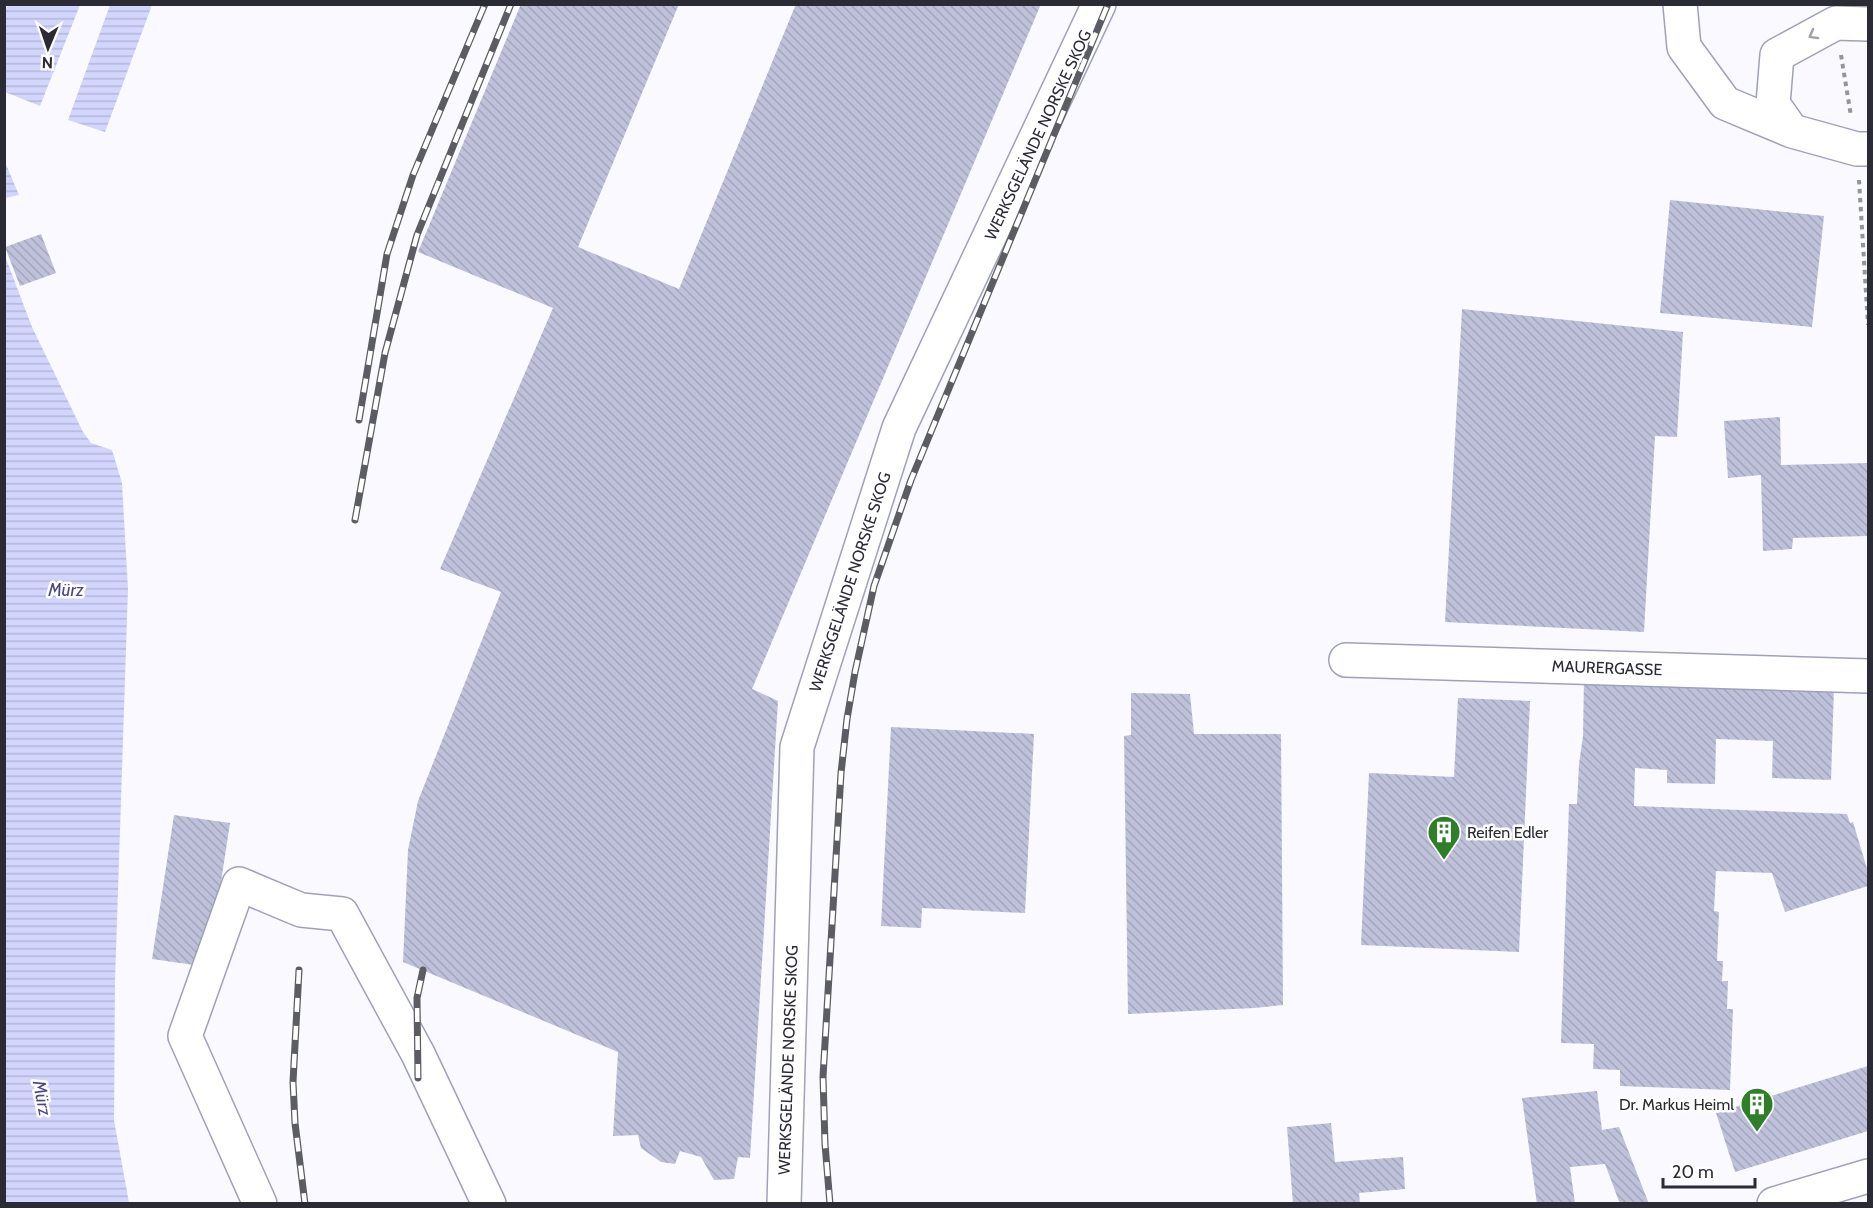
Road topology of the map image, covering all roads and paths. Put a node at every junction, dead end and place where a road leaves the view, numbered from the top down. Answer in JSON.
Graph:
{"nodes":[{"id":1,"x":1100,"y":4,"type":"edge"},
{"id":2,"x":1680,"y":4,"type":"edge"},
{"id":3,"x":1869,"y":24,"type":"edge"},
{"id":4,"x":1792,"y":131,"type":"junction"},
{"id":5,"x":1869,"y":149,"type":"edge"},
{"id":6,"x":1346,"y":660,"type":"dead end"},
{"id":7,"x":1869,"y":676,"type":"edge"},
{"id":8,"x":1869,"y":1176,"type":"edge"},
{"id":9,"x":260,"y":1203,"type":"edge"},
{"id":10,"x":489,"y":1203,"type":"edge"},
{"id":11,"x":784,"y":1203,"type":"edge"},
{"id":12,"x":1774,"y":1203,"type":"edge"}],
"edges":[{"from":1,"to":11,"type":"street","name":"WERKSGELÄNDE NORSKE SKOG"},
{"from":2,"to":4,"type":"street"},
{"from":3,"to":4,"type":"street","one_way":true},
{"from":4,"to":5,"type":"street"},
{"from":6,"to":7,"type":"street","name":"MAURERGASSE"},
{"from":8,"to":12,"type":"street"},
{"from":9,"to":10,"type":"street"}]}
